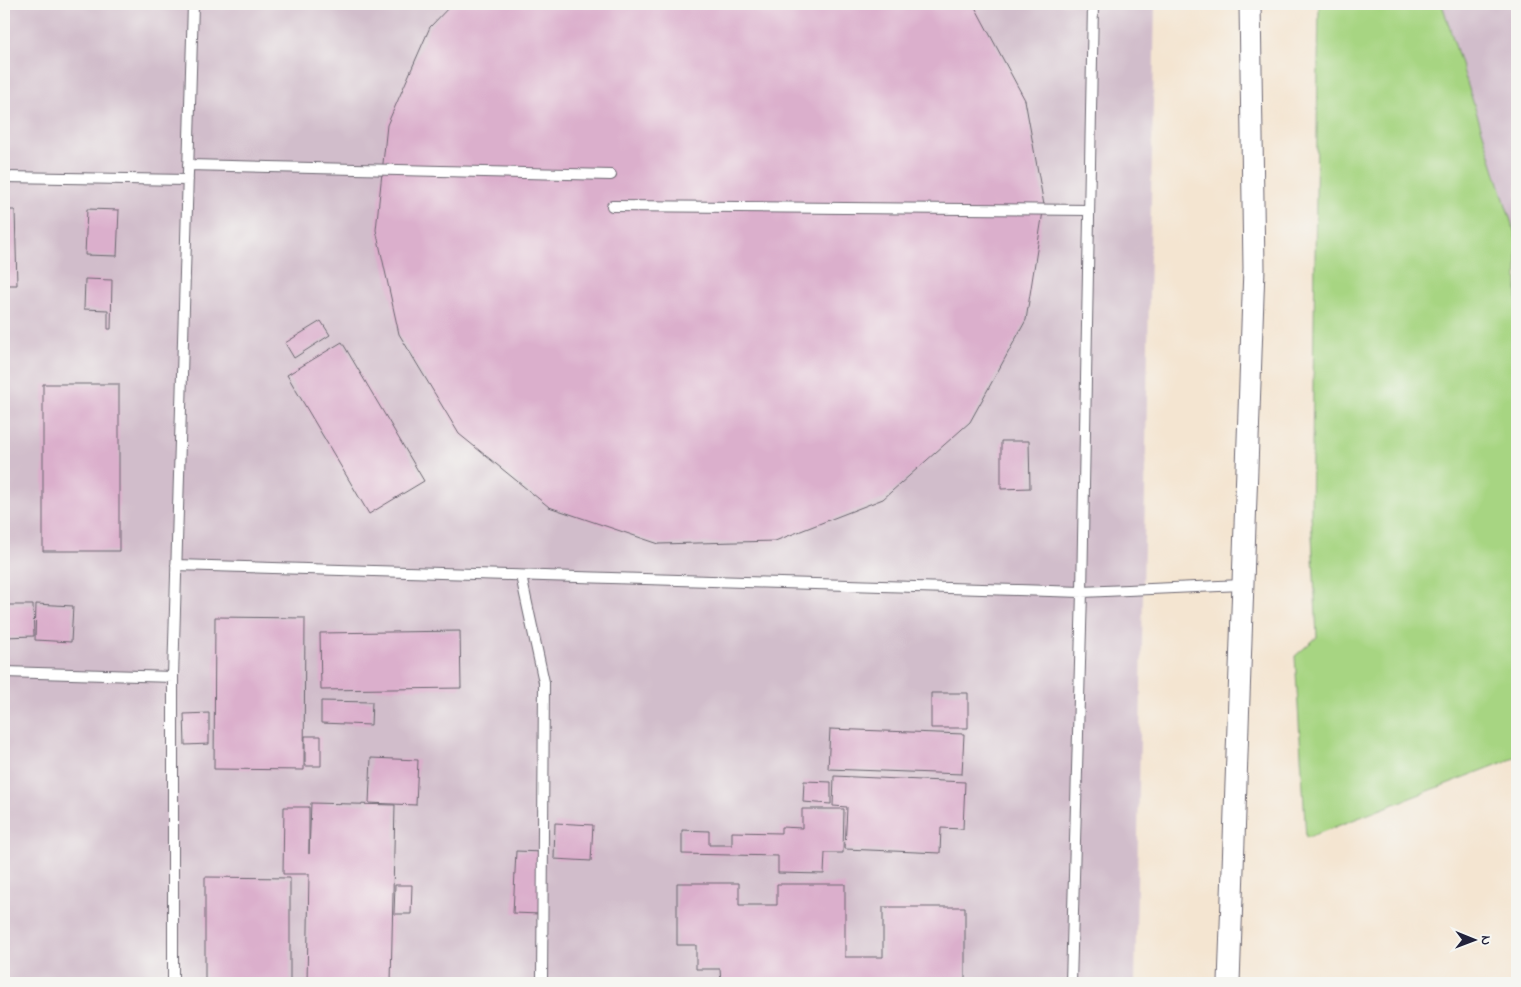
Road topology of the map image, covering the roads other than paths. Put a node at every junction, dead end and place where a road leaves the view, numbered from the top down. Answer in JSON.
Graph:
{"nodes":[{"id":1,"x":193,"y":4,"type":"edge"},
{"id":2,"x":1094,"y":4,"type":"edge"},
{"id":3,"x":1250,"y":4,"type":"edge"},
{"id":4,"x":188,"y":165,"type":"junction"},
{"id":5,"x":611,"y":175,"type":"dead end"},
{"id":6,"x":4,"y":177,"type":"edge"},
{"id":7,"x":188,"y":180,"type":"junction"},
{"id":8,"x":612,"y":206,"type":"dead end"},
{"id":9,"x":1089,"y":210,"type":"junction"},
{"id":10,"x":176,"y":565,"type":"junction"},
{"id":11,"x":521,"y":576,"type":"junction"},
{"id":12,"x":1242,"y":585,"type":"junction"},
{"id":13,"x":1082,"y":592,"type":"junction"},
{"id":14,"x":4,"y":672,"type":"edge"},
{"id":15,"x":173,"y":677,"type":"junction"},
{"id":16,"x":173,"y":983,"type":"edge"},
{"id":17,"x":542,"y":983,"type":"edge"},
{"id":18,"x":1071,"y":983,"type":"edge"},
{"id":19,"x":1229,"y":983,"type":"edge"}],
"edges":[{"from":1,"to":4,"type":"lane"},
{"from":2,"to":9,"type":"lane"},
{"from":3,"to":12,"type":"street"},
{"from":4,"to":5,"type":"lane"},
{"from":4,"to":7,"type":"lane"},
{"from":6,"to":7,"type":"lane"},
{"from":7,"to":10,"type":"lane"},
{"from":8,"to":9,"type":"lane"},
{"from":9,"to":13,"type":"lane"},
{"from":10,"to":11,"type":"lane"},
{"from":10,"to":15,"type":"lane"},
{"from":11,"to":13,"type":"lane"},
{"from":11,"to":17,"type":"lane"},
{"from":12,"to":13,"type":"lane"},
{"from":12,"to":19,"type":"street"},
{"from":13,"to":18,"type":"lane"},
{"from":14,"to":15,"type":"lane"},
{"from":15,"to":16,"type":"lane"}]}
